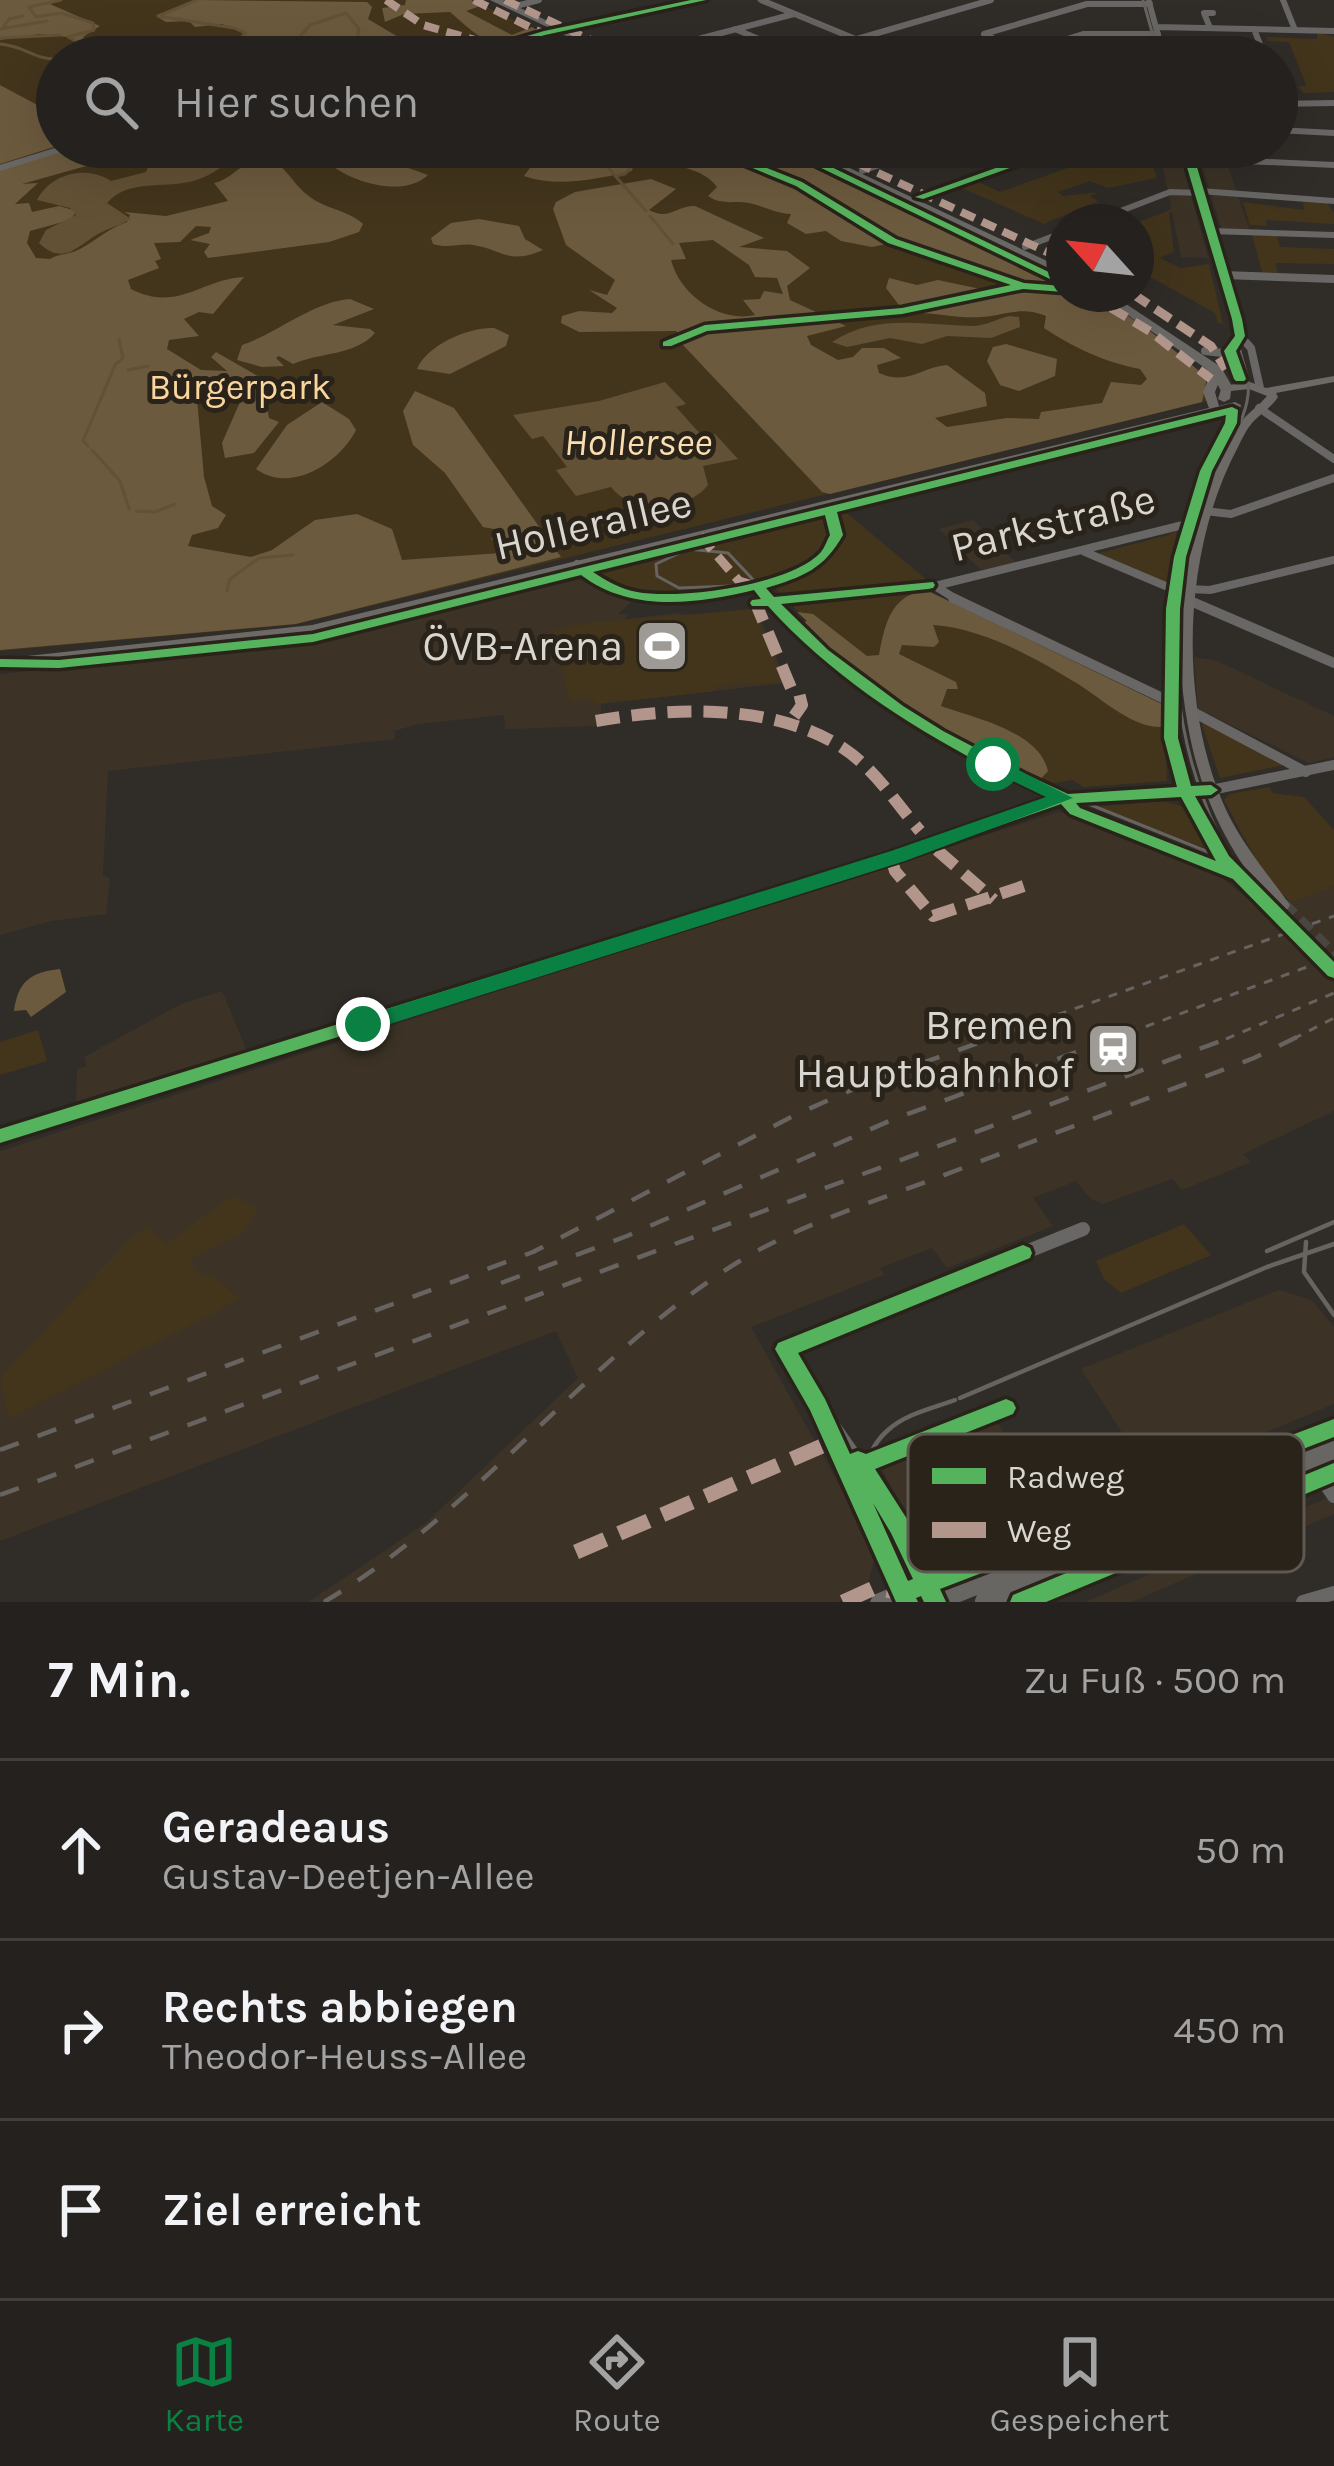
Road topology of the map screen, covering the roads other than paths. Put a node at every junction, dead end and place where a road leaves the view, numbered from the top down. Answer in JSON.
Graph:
{"nodes":[{"id":1,"x":483,"y":0,"type":"edge"},
{"id":2,"x":496,"y":0,"type":"edge"},
{"id":3,"x":539,"y":0,"type":"edge"},
{"id":4,"x":691,"y":0,"type":"edge"},
{"id":5,"x":761,"y":0,"type":"edge"},
{"id":6,"x":991,"y":0,"type":"edge"},
{"id":7,"x":1283,"y":0,"type":"edge"},
{"id":8,"x":1149,"y":2,"type":"edge"},
{"id":9,"x":512,"y":7,"type":"junction"},
{"id":10,"x":794,"y":14,"type":"junction"},
{"id":11,"x":1213,"y":14,"type":"dead end"},
{"id":12,"x":1210,"y":28,"type":"junction"},
{"id":13,"x":735,"y":29,"type":"junction"},
{"id":14,"x":1254,"y":29,"type":"junction"},
{"id":15,"x":554,"y":30,"type":"junction"},
{"id":16,"x":1157,"y":30,"type":"junction"},
{"id":17,"x":1295,"y":30,"type":"junction"},
{"id":18,"x":1334,"y":32,"type":"edge"},
{"id":19,"x":533,"y":36,"type":"edge"},
{"id":20,"x":565,"y":36,"type":"edge"},
{"id":21,"x":568,"y":36,"type":"edge"},
{"id":22,"x":708,"y":36,"type":"edge"},
{"id":23,"x":752,"y":36,"type":"edge"},
{"id":24,"x":849,"y":36,"type":"edge"},
{"id":25,"x":867,"y":36,"type":"edge"},
{"id":26,"x":988,"y":36,"type":"edge"},
{"id":27,"x":1082,"y":36,"type":"edge"},
{"id":28,"x":1159,"y":36,"type":"edge"},
{"id":29,"x":1257,"y":36,"type":"edge"},
{"id":30,"x":1334,"y":103,"type":"edge"},
{"id":31,"x":1298,"y":104,"type":"edge"},
{"id":32,"x":1298,"y":131,"type":"edge"},
{"id":33,"x":1334,"y":133,"type":"edge"},
{"id":34,"x":36,"y":157,"type":"edge"},
{"id":35,"x":1298,"y":163,"type":"edge"},
{"id":36,"x":1334,"y":165,"type":"edge"},
{"id":37,"x":0,"y":168,"type":"edge"},
{"id":38,"x":842,"y":168,"type":"edge"},
{"id":39,"x":856,"y":168,"type":"edge"},
{"id":40,"x":871,"y":168,"type":"edge"},
{"id":41,"x":1003,"y":168,"type":"edge"},
{"id":42,"x":1193,"y":168,"type":"edge"},
{"id":43,"x":862,"y":171,"type":"junction"},
{"id":44,"x":1201,"y":192,"type":"junction"},
{"id":45,"x":920,"y":197,"type":"junction"},
{"id":46,"x":1334,"y":201,"type":"edge"},
{"id":47,"x":1139,"y":204,"type":"edge"},
{"id":48,"x":1211,"y":231,"type":"junction"},
{"id":49,"x":1334,"y":235,"type":"edge"},
{"id":50,"x":1046,"y":239,"type":"edge"},
{"id":51,"x":1025,"y":248,"type":"junction"},
{"id":52,"x":1046,"y":260,"type":"edge"},
{"id":53,"x":1046,"y":262,"type":"edge"},
{"id":54,"x":1224,"y":275,"type":"junction"},
{"id":55,"x":1334,"y":279,"type":"edge"},
{"id":56,"x":1023,"y":286,"type":"dead end"},
{"id":57,"x":1046,"y":288,"type":"edge"},
{"id":58,"x":1133,"y":312,"type":"edge"},
{"id":59,"x":1144,"y":312,"type":"edge"},
{"id":60,"x":1240,"y":336,"type":"junction"},
{"id":61,"x":1208,"y":358,"type":"junction"},
{"id":62,"x":1334,"y":379,"type":"edge"},
{"id":63,"x":1228,"y":397,"type":"junction"},
{"id":64,"x":1266,"y":397,"type":"junction"},
{"id":65,"x":1195,"y":414,"type":"junction"},
{"id":66,"x":1334,"y":455,"type":"edge"},
{"id":67,"x":1334,"y":478,"type":"edge"},
{"id":68,"x":826,"y":505,"type":"junction"},
{"id":69,"x":1205,"y":511,"type":"junction"},
{"id":70,"x":1187,"y":524,"type":"junction"},
{"id":71,"x":1085,"y":552,"type":"junction"},
{"id":72,"x":1334,"y":560,"type":"edge"},
{"id":73,"x":577,"y":564,"type":"junction"},
{"id":74,"x":757,"y":586,"type":"junction"},
{"id":75,"x":1184,"y":593,"type":"junction"},
{"id":76,"x":0,"y":663,"type":"edge"},
{"id":77,"x":1334,"y":664,"type":"edge"},
{"id":78,"x":1173,"y":703,"type":"junction"},
{"id":79,"x":1191,"y":711,"type":"junction"},
{"id":80,"x":1334,"y":765,"type":"edge"},
{"id":81,"x":1306,"y":772,"type":"junction"},
{"id":82,"x":1211,"y":790,"type":"junction"},
{"id":83,"x":1185,"y":791,"type":"junction"},
{"id":84,"x":1064,"y":798,"type":"junction"},
{"id":85,"x":0,"y":1136,"type":"edge"},
{"id":86,"x":1083,"y":1229,"type":"dead end"},
{"id":87,"x":1006,"y":1408,"type":"dead end"},
{"id":88,"x":1334,"y":1428,"type":"edge"},
{"id":89,"x":938,"y":1434,"type":"edge"},
{"id":90,"x":1322,"y":1438,"type":"edge"},
{"id":91,"x":908,"y":1447,"type":"edge"},
{"id":92,"x":856,"y":1470,"type":"junction"},
{"id":93,"x":1331,"y":1476,"type":"edge"},
{"id":94,"x":977,"y":1572,"type":"edge"},
{"id":95,"x":981,"y":1572,"type":"edge"},
{"id":96,"x":1069,"y":1572,"type":"edge"},
{"id":97,"x":1094,"y":1572,"type":"edge"},
{"id":98,"x":1334,"y":1593,"type":"edge"},
{"id":99,"x":920,"y":1596,"type":"edge"},
{"id":100,"x":880,"y":1602,"type":"edge"},
{"id":101,"x":987,"y":1602,"type":"edge"},
{"id":102,"x":1021,"y":1602,"type":"edge"},
{"id":103,"x":1304,"y":1602,"type":"edge"}],
"edges":[{"from":1,"to":15,"type":"main road"},
{"from":2,"to":9,"type":"main road"},
{"from":3,"to":9,"type":"street"},
{"from":4,"to":15,"type":"main road"},
{"from":5,"to":10,"type":"street"},
{"from":6,"to":25,"type":"street"},
{"from":7,"to":17,"type":"street"},
{"from":8,"to":16,"type":"street"},
{"from":8,"to":26,"type":"street"},
{"from":9,"to":15,"type":"main road"},
{"from":10,"to":13,"type":"street"},
{"from":10,"to":24,"type":"street"},
{"from":11,"to":12,"type":"street"},
{"from":12,"to":14,"type":"street"},
{"from":12,"to":16,"type":"street"},
{"from":13,"to":22,"type":"street"},
{"from":13,"to":23,"type":"street"},
{"from":14,"to":17,"type":"street"},
{"from":14,"to":29,"type":"street"},
{"from":15,"to":19,"type":"street"},
{"from":15,"to":20,"type":"main road"},
{"from":15,"to":21,"type":"main road"},
{"from":16,"to":27,"type":"street"},
{"from":16,"to":28,"type":"street"},
{"from":17,"to":18,"type":"street"},
{"from":30,"to":31,"type":"street"},
{"from":32,"to":33,"type":"street"},
{"from":34,"to":37,"type":"street"},
{"from":35,"to":36,"type":"street"},
{"from":38,"to":53,"type":"main road"},
{"from":39,"to":43,"type":"main road"},
{"from":40,"to":43,"type":"street"},
{"from":41,"to":45,"type":"street"},
{"from":42,"to":44,"type":"street"},
{"from":43,"to":45,"type":"main road"},
{"from":44,"to":46,"type":"street"},
{"from":44,"to":47,"type":"street"},
{"from":44,"to":48,"type":"street"},
{"from":45,"to":51,"type":"main road"},
{"from":48,"to":49,"type":"street"},
{"from":48,"to":54,"type":"street"},
{"from":50,"to":51,"type":"street"},
{"from":51,"to":52,"type":"main road"},
{"from":54,"to":55,"type":"street"},
{"from":54,"to":60,"type":"street"},
{"from":56,"to":57,"type":"street"},
{"from":58,"to":61,"type":"main road"},
{"from":59,"to":61,"type":"main road"},
{"from":60,"to":61,"type":"street"},
{"from":60,"to":64,"type":"street"},
{"from":61,"to":63,"type":"main road"},
{"from":61,"to":63,"type":"main road"},
{"from":62,"to":64,"type":"main road"},
{"from":63,"to":64,"type":"main road"},
{"from":63,"to":64,"type":"main road"},
{"from":63,"to":65,"type":"main road","name":"Hollerallee"},
{"from":63,"to":65,"type":"main road","name":"Hollerallee"},
{"from":63,"to":70,"type":"main road"},
{"from":64,"to":66,"type":"street"},
{"from":64,"to":69,"type":"main road"},
{"from":65,"to":68,"type":"main road","name":"Hollerallee"},
{"from":67,"to":69,"type":"street","name":"Parkstraße"},
{"from":68,"to":73,"type":"main road","name":"Hollerallee"},
{"from":68,"to":74,"type":"street"},
{"from":69,"to":75,"type":"main road"},
{"from":70,"to":71,"type":"street","name":"Parkstraße"},
{"from":70,"to":75,"type":"main road"},
{"from":71,"to":75,"type":"street"},
{"from":71,"to":78,"type":"street","name":"Parkstraße"},
{"from":72,"to":75,"type":"street"},
{"from":73,"to":74,"type":"street"},
{"from":73,"to":76,"type":"main road","name":"Hollerallee"},
{"from":74,"to":84,"type":"street"},
{"from":75,"to":77,"type":"street"},
{"from":75,"to":78,"type":"main road"},
{"from":75,"to":79,"type":"main road"},
{"from":78,"to":83,"type":"main road"},
{"from":79,"to":81,"type":"street"},
{"from":79,"to":82,"type":"main road"},
{"from":80,"to":81,"type":"street"},
{"from":81,"to":82,"type":"street"},
{"from":82,"to":83,"type":"street"},
{"from":82,"to":83,"type":"main road"},
{"from":83,"to":84,"type":"street"},
{"from":84,"to":85,"type":"street"},
{"from":86,"to":92,"type":"street"},
{"from":87,"to":89,"type":"street"},
{"from":88,"to":90,"type":"main road"},
{"from":90,"to":93,"type":"street"},
{"from":91,"to":92,"type":"street"},
{"from":92,"to":99,"type":"street"},
{"from":92,"to":99,"type":"street"},
{"from":94,"to":99,"type":"main road"},
{"from":95,"to":99,"type":"highway","bridge":true},
{"from":96,"to":101,"type":"highway","bridge":true},
{"from":97,"to":102,"type":"main road"},
{"from":98,"to":103,"type":"street"},
{"from":99,"to":100,"type":"main road"}]}
